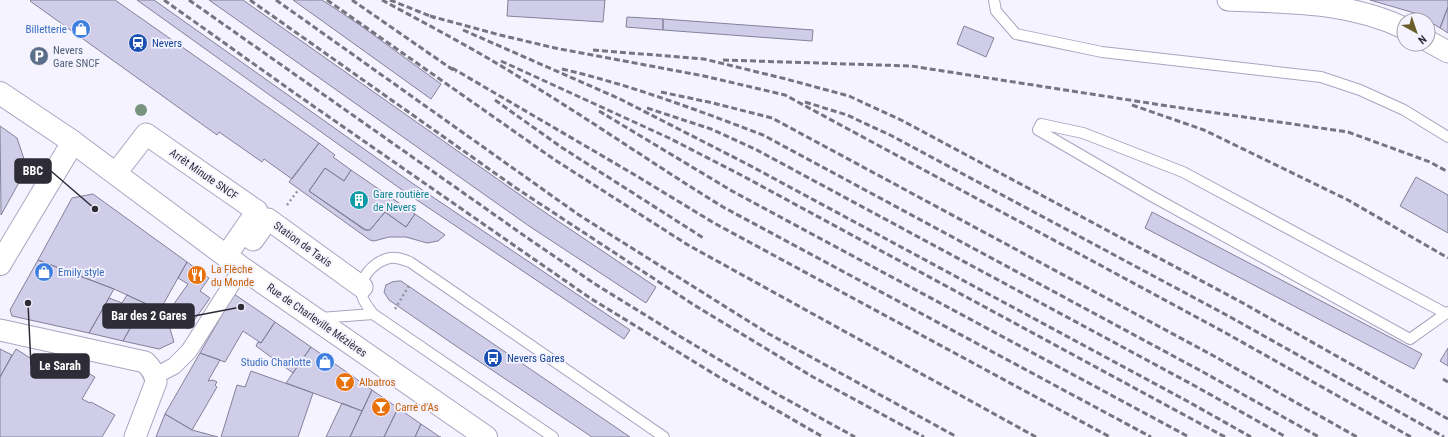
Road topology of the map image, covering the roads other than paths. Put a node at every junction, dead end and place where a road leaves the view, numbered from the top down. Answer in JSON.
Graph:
{"nodes":[{"id":1,"x":994,"y":0,"type":"edge"},
{"id":2,"x":1228,"y":0,"type":"edge"},
{"id":3,"x":1396,"y":24,"type":"edge"},
{"id":4,"x":1436,"y":45,"type":"edge"},
{"id":5,"x":1448,"y":52,"type":"edge"},
{"id":6,"x":0,"y":93,"type":"edge"},
{"id":7,"x":1448,"y":137,"type":"edge"},
{"id":8,"x":74,"y":142,"type":"junction"},
{"id":9,"x":116,"y":173,"type":"junction"},
{"id":10,"x":235,"y":262,"type":"junction"},
{"id":11,"x":0,"y":264,"type":"edge"},
{"id":12,"x":362,"y":287,"type":"junction"},
{"id":13,"x":1446,"y":313,"type":"edge"},
{"id":14,"x":373,"y":314,"type":"junction"},
{"id":15,"x":315,"y":319,"type":"junction"},
{"id":16,"x":0,"y":330,"type":"edge"},
{"id":17,"x":155,"y":376,"type":"junction"},
{"id":18,"x":135,"y":437,"type":"edge"},
{"id":19,"x":486,"y":437,"type":"edge"},
{"id":20,"x":553,"y":437,"type":"edge"},
{"id":21,"x":664,"y":437,"type":"edge"}],
"edges":[{"from":1,"to":7,"type":"lane"},
{"from":2,"to":3,"type":"street"},
{"from":4,"to":5,"type":"street"},
{"from":6,"to":8,"type":"main road","name":"Rue de Charleville Mézières"},
{"from":8,"to":9,"type":"main road","name":"Rue de Charleville Mézières"},
{"from":8,"to":11,"type":"main road"},
{"from":9,"to":10,"type":"main road","name":"Rue de Charleville Mézières"},
{"from":9,"to":10,"type":"street","name":"Arrêt Minute SNCF"},
{"from":10,"to":12,"type":"street","name":"Station de Taxis"},
{"from":10,"to":15,"type":"main road","name":"Rue de Charleville Mézières"},
{"from":10,"to":17,"type":"street"},
{"from":12,"to":14,"type":"lane"},
{"from":12,"to":21,"type":"lane"},
{"from":13,"to":13,"type":"lane"},
{"from":14,"to":15,"type":"lane"},
{"from":14,"to":20,"type":"lane"},
{"from":15,"to":19,"type":"main road","name":"Rue de Charleville Mézières"},
{"from":16,"to":17,"type":"street"},
{"from":17,"to":18,"type":"street"}]}
